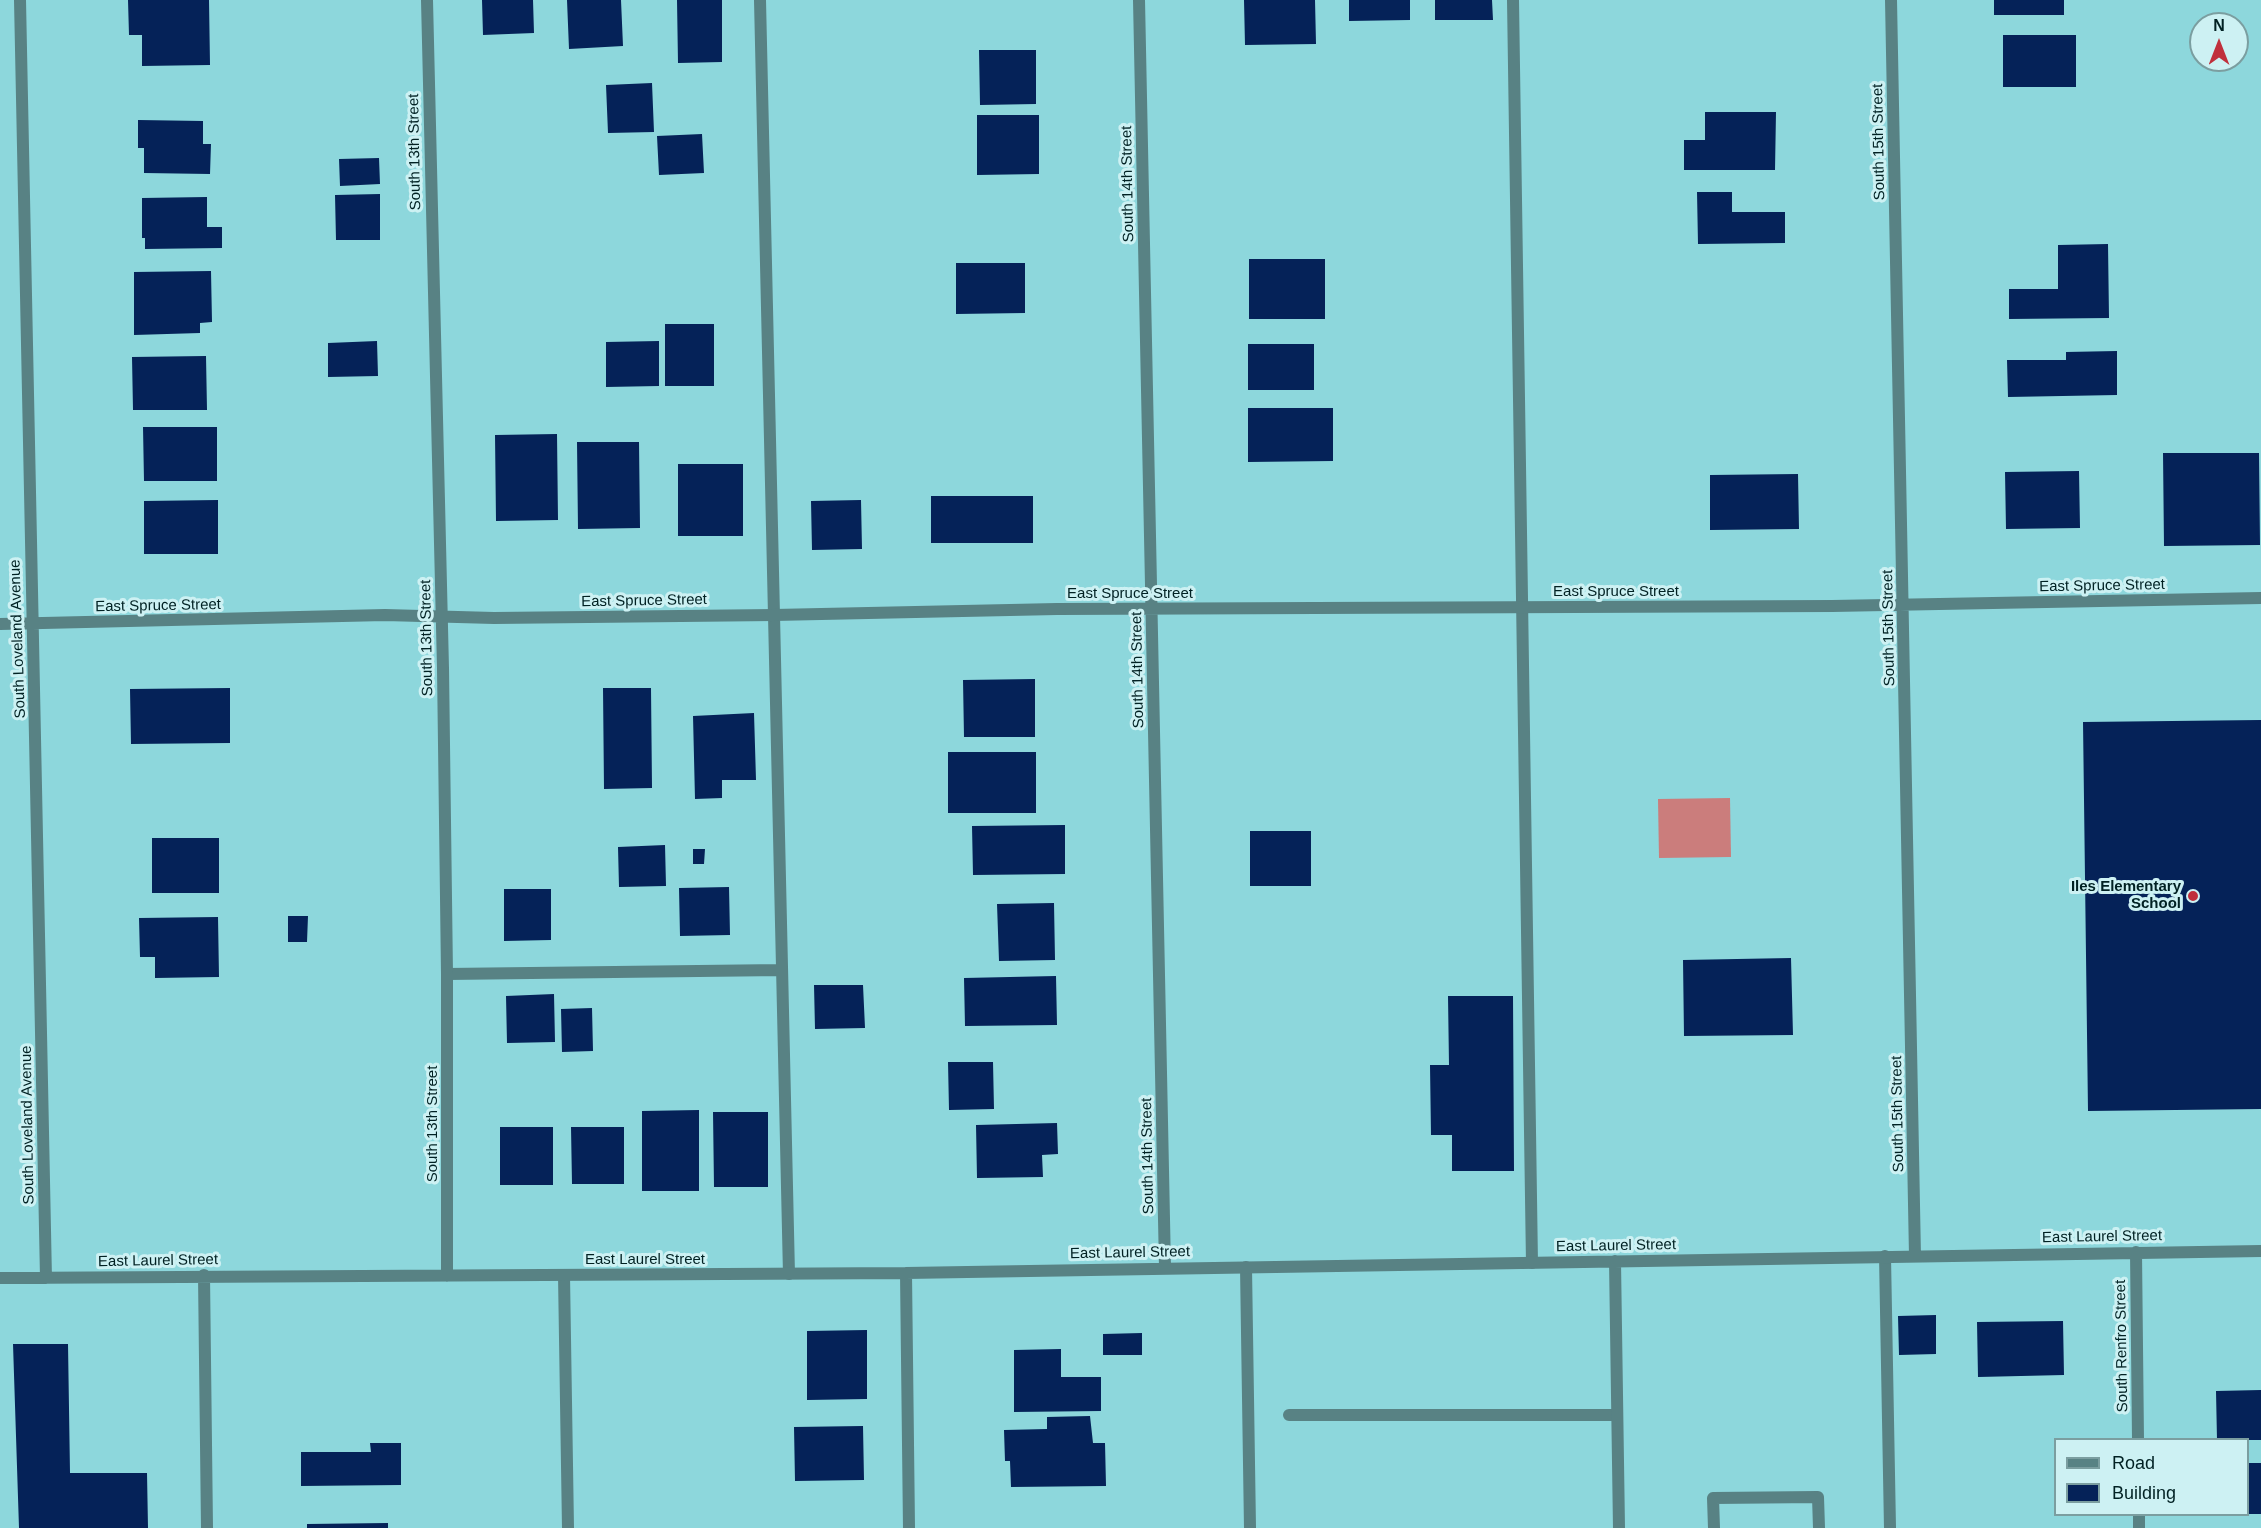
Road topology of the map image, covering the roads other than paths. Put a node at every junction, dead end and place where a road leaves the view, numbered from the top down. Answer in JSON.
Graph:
{"nodes":[{"id":1,"x":20,"y":0,"type":"edge"},
{"id":2,"x":427,"y":0,"type":"edge"},
{"id":3,"x":760,"y":0,"type":"edge"},
{"id":4,"x":1139,"y":0,"type":"edge"},
{"id":5,"x":1513,"y":0,"type":"edge"},
{"id":6,"x":1891,"y":0,"type":"edge"},
{"id":7,"x":2261,"y":598,"type":"edge"},
{"id":8,"x":1904,"y":605,"type":"junction"},
{"id":9,"x":1523,"y":607,"type":"junction"},
{"id":10,"x":1152,"y":609,"type":"junction"},
{"id":11,"x":441,"y":615,"type":"junction"},
{"id":12,"x":774,"y":615,"type":"junction"},
{"id":13,"x":33,"y":623,"type":"junction"},
{"id":14,"x":0,"y":624,"type":"edge"},
{"id":15,"x":782,"y":970,"type":"junction"},
{"id":16,"x":447,"y":974,"type":"junction"},
{"id":17,"x":2261,"y":1251,"type":"edge"},
{"id":18,"x":2136,"y":1252,"type":"junction"},
{"id":19,"x":1885,"y":1256,"type":"junction"},
{"id":20,"x":1915,"y":1256,"type":"junction"},
{"id":21,"x":1615,"y":1261,"type":"junction"},
{"id":22,"x":1532,"y":1263,"type":"junction"},
{"id":23,"x":1165,"y":1267,"type":"junction"},
{"id":24,"x":1246,"y":1267,"type":"junction"},
{"id":25,"x":906,"y":1273,"type":"junction"},
{"id":26,"x":789,"y":1274,"type":"junction"},
{"id":27,"x":204,"y":1275,"type":"junction"},
{"id":28,"x":564,"y":1275,"type":"junction"},
{"id":29,"x":447,"y":1276,"type":"junction"},
{"id":30,"x":0,"y":1278,"type":"edge"},
{"id":31,"x":46,"y":1278,"type":"junction"},
{"id":32,"x":1289,"y":1415,"type":"dead end"},
{"id":33,"x":1617,"y":1415,"type":"junction"},
{"id":34,"x":2138,"y":1438,"type":"edge"},
{"id":35,"x":207,"y":1528,"type":"edge"},
{"id":36,"x":568,"y":1528,"type":"edge"},
{"id":37,"x":909,"y":1528,"type":"edge"},
{"id":38,"x":1250,"y":1528,"type":"edge"},
{"id":39,"x":1619,"y":1528,"type":"edge"},
{"id":40,"x":1713,"y":1528,"type":"edge"},
{"id":41,"x":1819,"y":1528,"type":"edge"},
{"id":42,"x":1890,"y":1528,"type":"edge"}],
"edges":[{"from":1,"to":13,"type":"street","name":"South Loveland Avenue"},
{"from":2,"to":11,"type":"street","name":"South 13th Street"},
{"from":3,"to":12,"type":"street"},
{"from":4,"to":10,"type":"street","name":"South 14th Street"},
{"from":5,"to":9,"type":"street"},
{"from":6,"to":8,"type":"street","name":"South 15th Street"},
{"from":7,"to":8,"type":"street","name":"East Spruce Street"},
{"from":8,"to":9,"type":"street","name":"East Spruce Street"},
{"from":8,"to":20,"type":"street","name":"South 15th Street"},
{"from":9,"to":10,"type":"street","name":"East Spruce Street"},
{"from":9,"to":22,"type":"street"},
{"from":10,"to":12,"type":"street","name":"East Spruce Street"},
{"from":10,"to":23,"type":"street","name":"South 14th Street"},
{"from":11,"to":12,"type":"street","name":"East Spruce Street"},
{"from":11,"to":13,"type":"street","name":"East Spruce Street"},
{"from":11,"to":16,"type":"street","name":"South 13th Street"},
{"from":12,"to":15,"type":"street"},
{"from":13,"to":14,"type":"street","name":"East Spruce Street"},
{"from":13,"to":31,"type":"street","name":"South Loveland Avenue"},
{"from":15,"to":16,"type":"street"},
{"from":15,"to":26,"type":"street"},
{"from":16,"to":29,"type":"street","name":"South 13th Street"},
{"from":17,"to":18,"type":"street","name":"East Laurel Street"},
{"from":18,"to":20,"type":"street","name":"East Laurel Street"},
{"from":18,"to":34,"type":"street","name":"South Renfro Street"},
{"from":19,"to":20,"type":"street","name":"East Laurel Street"},
{"from":19,"to":21,"type":"street","name":"East Laurel Street"},
{"from":19,"to":42,"type":"street"},
{"from":21,"to":22,"type":"street","name":"East Laurel Street"},
{"from":21,"to":33,"type":"street"},
{"from":22,"to":24,"type":"street","name":"East Laurel Street"},
{"from":23,"to":24,"type":"street","name":"East Laurel Street"},
{"from":23,"to":25,"type":"street","name":"East Laurel Street"},
{"from":24,"to":38,"type":"street"},
{"from":25,"to":26,"type":"street","name":"East Laurel Street"},
{"from":25,"to":37,"type":"street"},
{"from":26,"to":28,"type":"street","name":"East Laurel Street"},
{"from":27,"to":29,"type":"street","name":"East Laurel Street"},
{"from":27,"to":31,"type":"street","name":"East Laurel Street"},
{"from":27,"to":35,"type":"street"},
{"from":28,"to":29,"type":"street","name":"East Laurel Street"},
{"from":28,"to":36,"type":"street"},
{"from":30,"to":31,"type":"street","name":"East Laurel Street"},
{"from":32,"to":33,"type":"street"},
{"from":33,"to":39,"type":"street"},
{"from":40,"to":41,"type":"street"}]}
